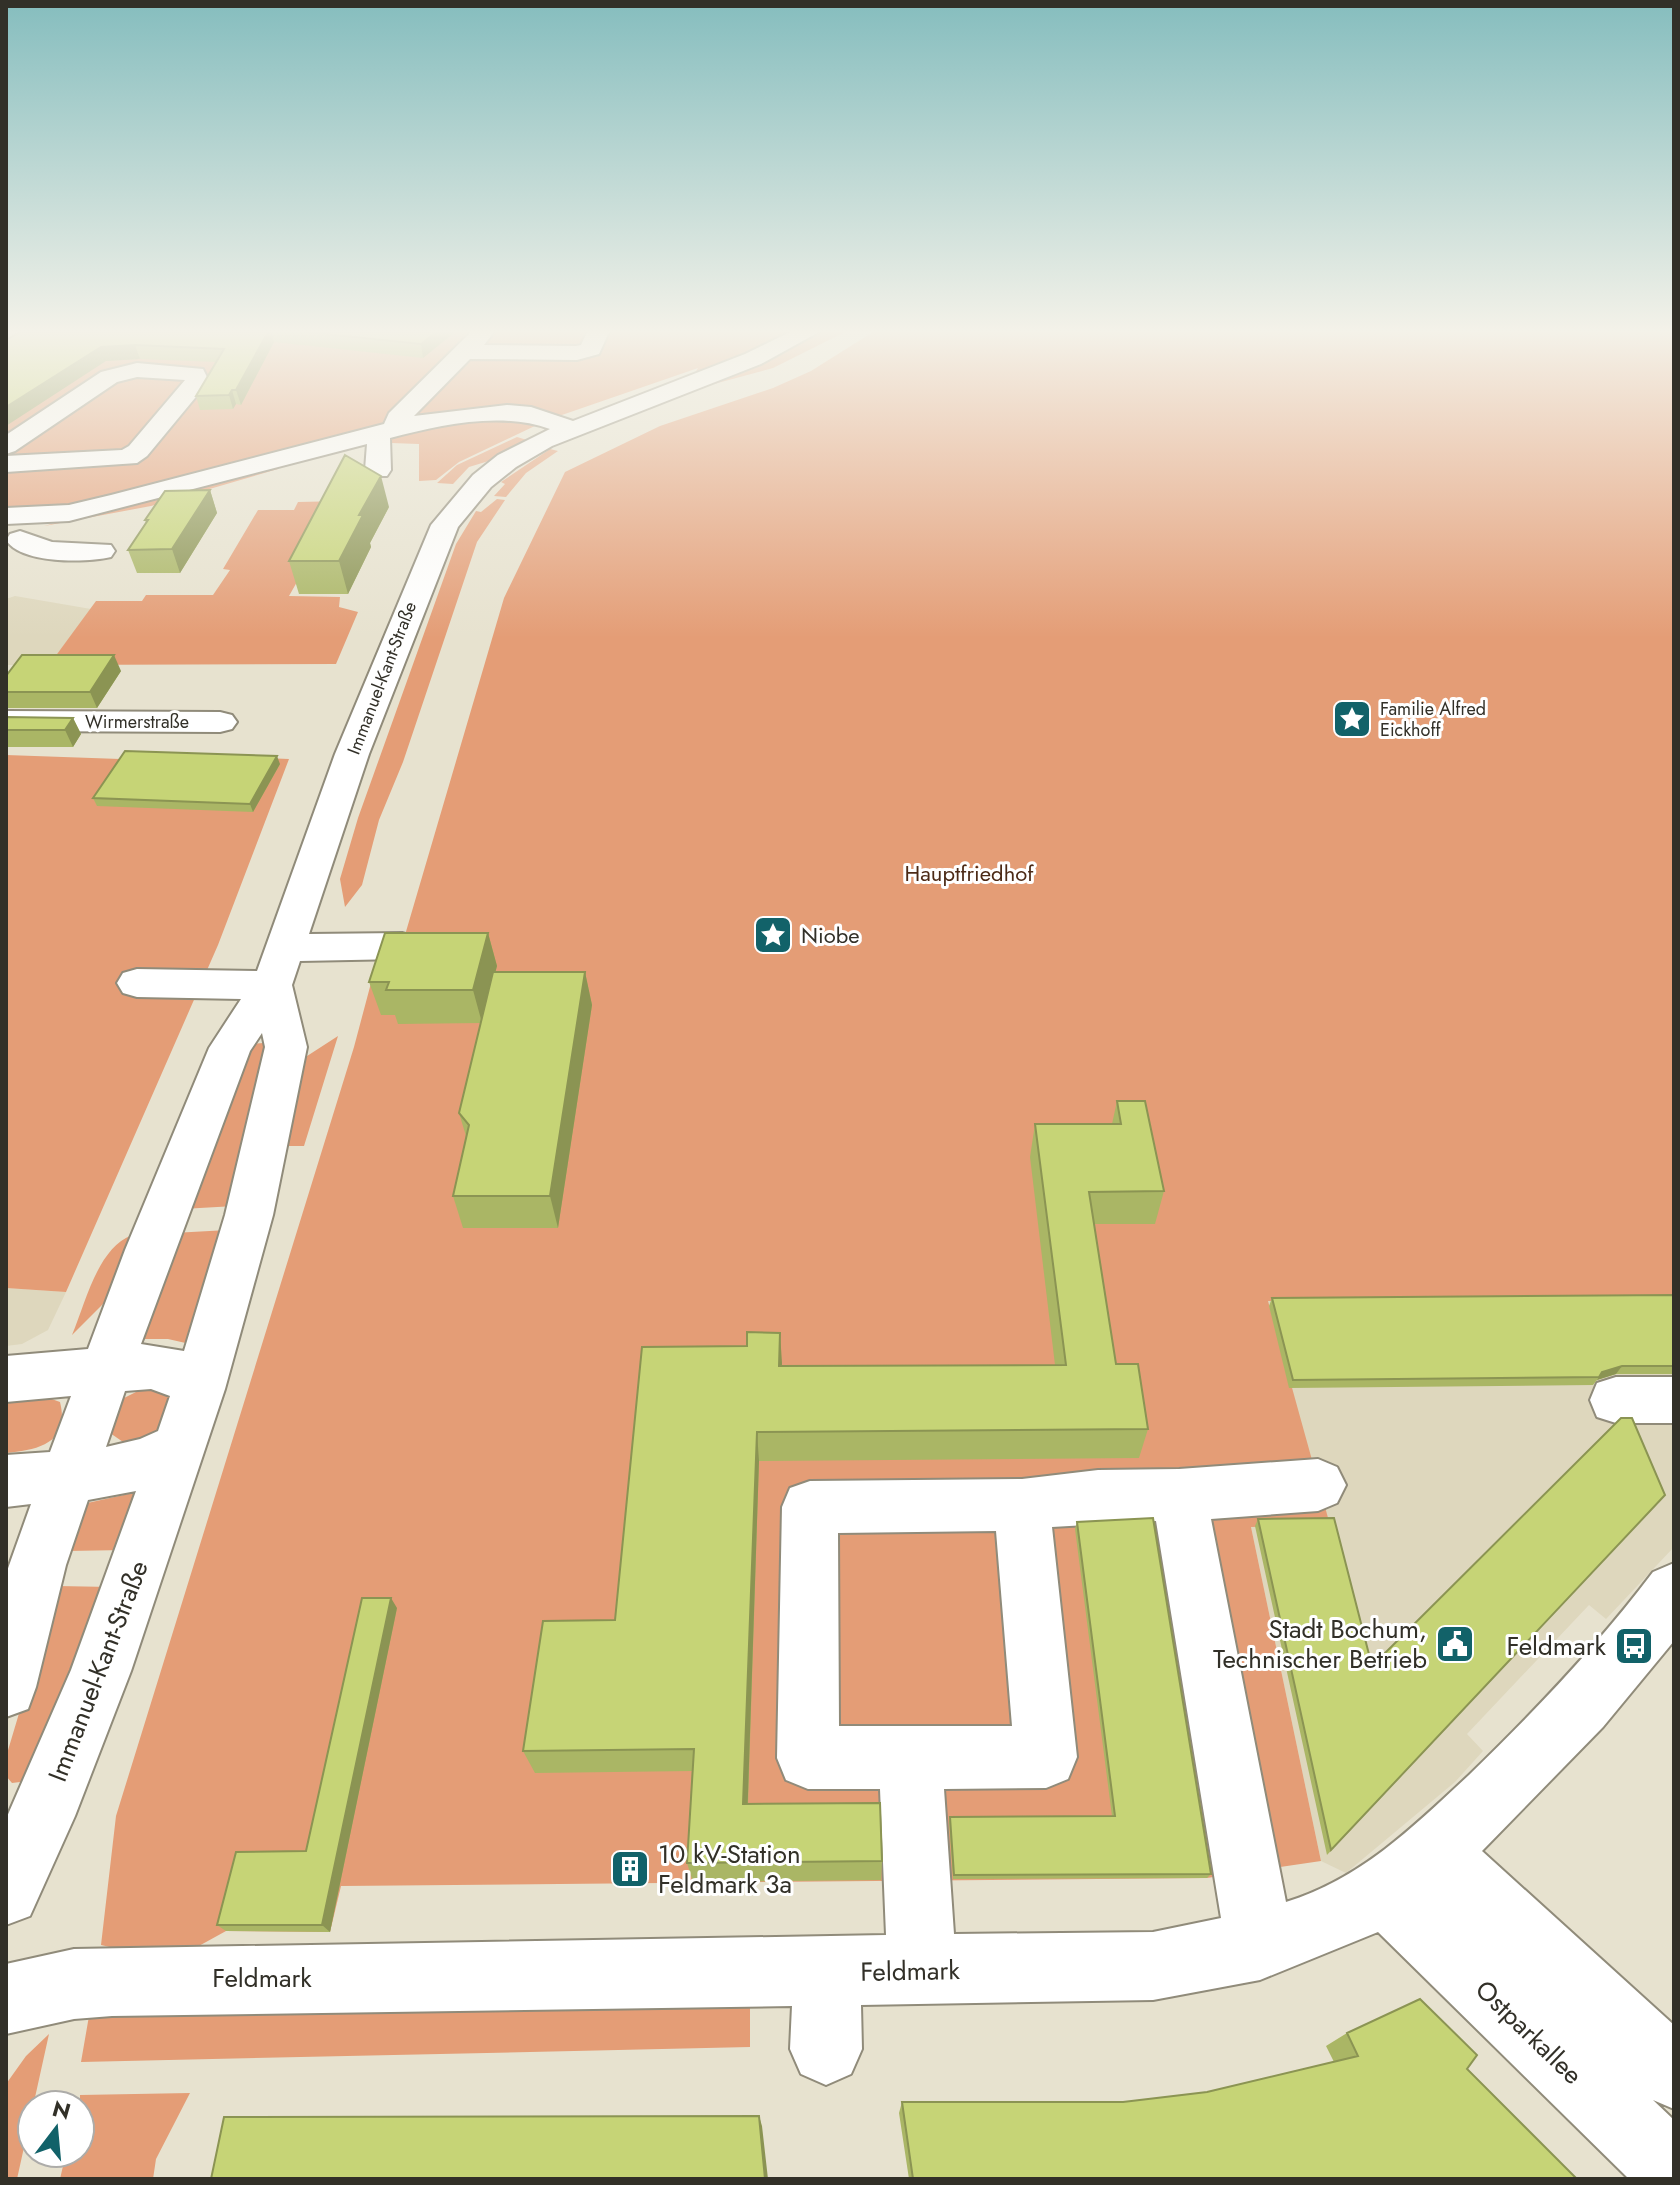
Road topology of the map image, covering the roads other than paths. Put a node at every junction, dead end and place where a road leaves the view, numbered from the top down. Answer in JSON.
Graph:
{"nodes":[{"id":1,"x":24,"y":434,"type":"edge"},
{"id":2,"x":92,"y":434,"type":"edge"},
{"id":3,"x":152,"y":434,"type":"edge"},
{"id":4,"x":371,"y":434,"type":"edge"},
{"id":5,"x":382,"y":434,"type":"edge"},
{"id":6,"x":562,"y":434,"type":"edge"},
{"id":7,"x":6,"y":446,"type":"edge"},
{"id":8,"x":277,"y":458,"type":"junction"},
{"id":9,"x":66,"y":462,"type":"junction"},
{"id":10,"x":6,"y":464,"type":"edge"},
{"id":11,"x":378,"y":470,"type":"edge"},
{"id":12,"x":271,"y":489,"type":"dead end"},
{"id":13,"x":11,"y":534,"type":"edge"},
{"id":14,"x":101,"y":551,"type":"dead end"},
{"id":15,"x":6,"y":721,"type":"edge"},
{"id":16,"x":220,"y":722,"type":"dead end"},
{"id":17,"x":402,"y":946,"type":"edge"},
{"id":18,"x":278,"y":966,"type":"junction"},
{"id":19,"x":137,"y":983,"type":"dead end"},
{"id":20,"x":105,"y":1369,"type":"junction"},
{"id":21,"x":6,"y":1379,"type":"edge"},
{"id":22,"x":199,"y":1389,"type":"junction"},
{"id":23,"x":1616,"y":1400,"type":"dead end"},
{"id":24,"x":1674,"y":1400,"type":"edge"},
{"id":25,"x":181,"y":1446,"type":"junction"},
{"id":26,"x":68,"y":1475,"type":"junction"},
{"id":27,"x":6,"y":1481,"type":"edge"},
{"id":28,"x":1318,"y":1485,"type":"dead end"},
{"id":29,"x":1179,"y":1495,"type":"junction"},
{"id":30,"x":1022,"y":1505,"type":"junction"},
{"id":31,"x":1674,"y":1592,"type":"edge"},
{"id":32,"x":6,"y":1687,"type":"edge"},
{"id":33,"x":910,"y":1757,"type":"junction"},
{"id":34,"x":1409,"y":1872,"type":"junction"},
{"id":35,"x":6,"y":1892,"type":"edge"},
{"id":36,"x":1260,"y":1946,"type":"junction"},
{"id":37,"x":922,"y":1970,"type":"junction"},
{"id":38,"x":827,"y":1973,"type":"junction"},
{"id":39,"x":6,"y":1999,"type":"edge"},
{"id":40,"x":826,"y":2049,"type":"dead end"},
{"id":41,"x":1674,"y":2073,"type":"edge"},
{"id":42,"x":1674,"y":2171,"type":"edge"}],
"edges":[{"from":1,"to":7,"type":"street"},
{"from":2,"to":9,"type":"street"},
{"from":3,"to":9,"type":"street"},
{"from":4,"to":8,"type":"street"},
{"from":5,"to":11,"type":"street"},
{"from":6,"to":18,"type":"street","name":"Immanuel-Kant-Straße"},
{"from":8,"to":12,"type":"street"},
{"from":8,"to":13,"type":"street"},
{"from":9,"to":10,"type":"street"},
{"from":13,"to":14,"type":"street"},
{"from":15,"to":16,"type":"street","name":"Wirmerstraße"},
{"from":17,"to":18,"type":"street"},
{"from":18,"to":19,"type":"street"},
{"from":18,"to":20,"type":"street","name":"Immanuel-Kant-Straße"},
{"from":18,"to":22,"type":"street","name":"Immanuel-Kant-Straße"},
{"from":20,"to":21,"type":"street"},
{"from":20,"to":22,"type":"street"},
{"from":20,"to":26,"type":"street","name":"Immanuel-Kant-Straße"},
{"from":22,"to":25,"type":"street","name":"Immanuel-Kant-Straße"},
{"from":23,"to":24,"type":"street"},
{"from":25,"to":26,"type":"street"},
{"from":25,"to":35,"type":"street","name":"Immanuel-Kant-Straße"},
{"from":26,"to":27,"type":"street"},
{"from":26,"to":32,"type":"street","name":"Immanuel-Kant-Straße"},
{"from":28,"to":29,"type":"street"},
{"from":29,"to":30,"type":"street"},
{"from":29,"to":36,"type":"street"},
{"from":30,"to":33,"type":"street"},
{"from":30,"to":33,"type":"street"},
{"from":31,"to":34,"type":"street","name":"Feldmark"},
{"from":33,"to":37,"type":"street"},
{"from":34,"to":36,"type":"street","name":"Feldmark"},
{"from":34,"to":41,"type":"street"},
{"from":34,"to":42,"type":"street","name":"Ostparkallee"},
{"from":36,"to":37,"type":"street","name":"Feldmark"},
{"from":37,"to":38,"type":"street","name":"Feldmark"},
{"from":38,"to":39,"type":"street","name":"Feldmark"},
{"from":38,"to":40,"type":"street"}]}
